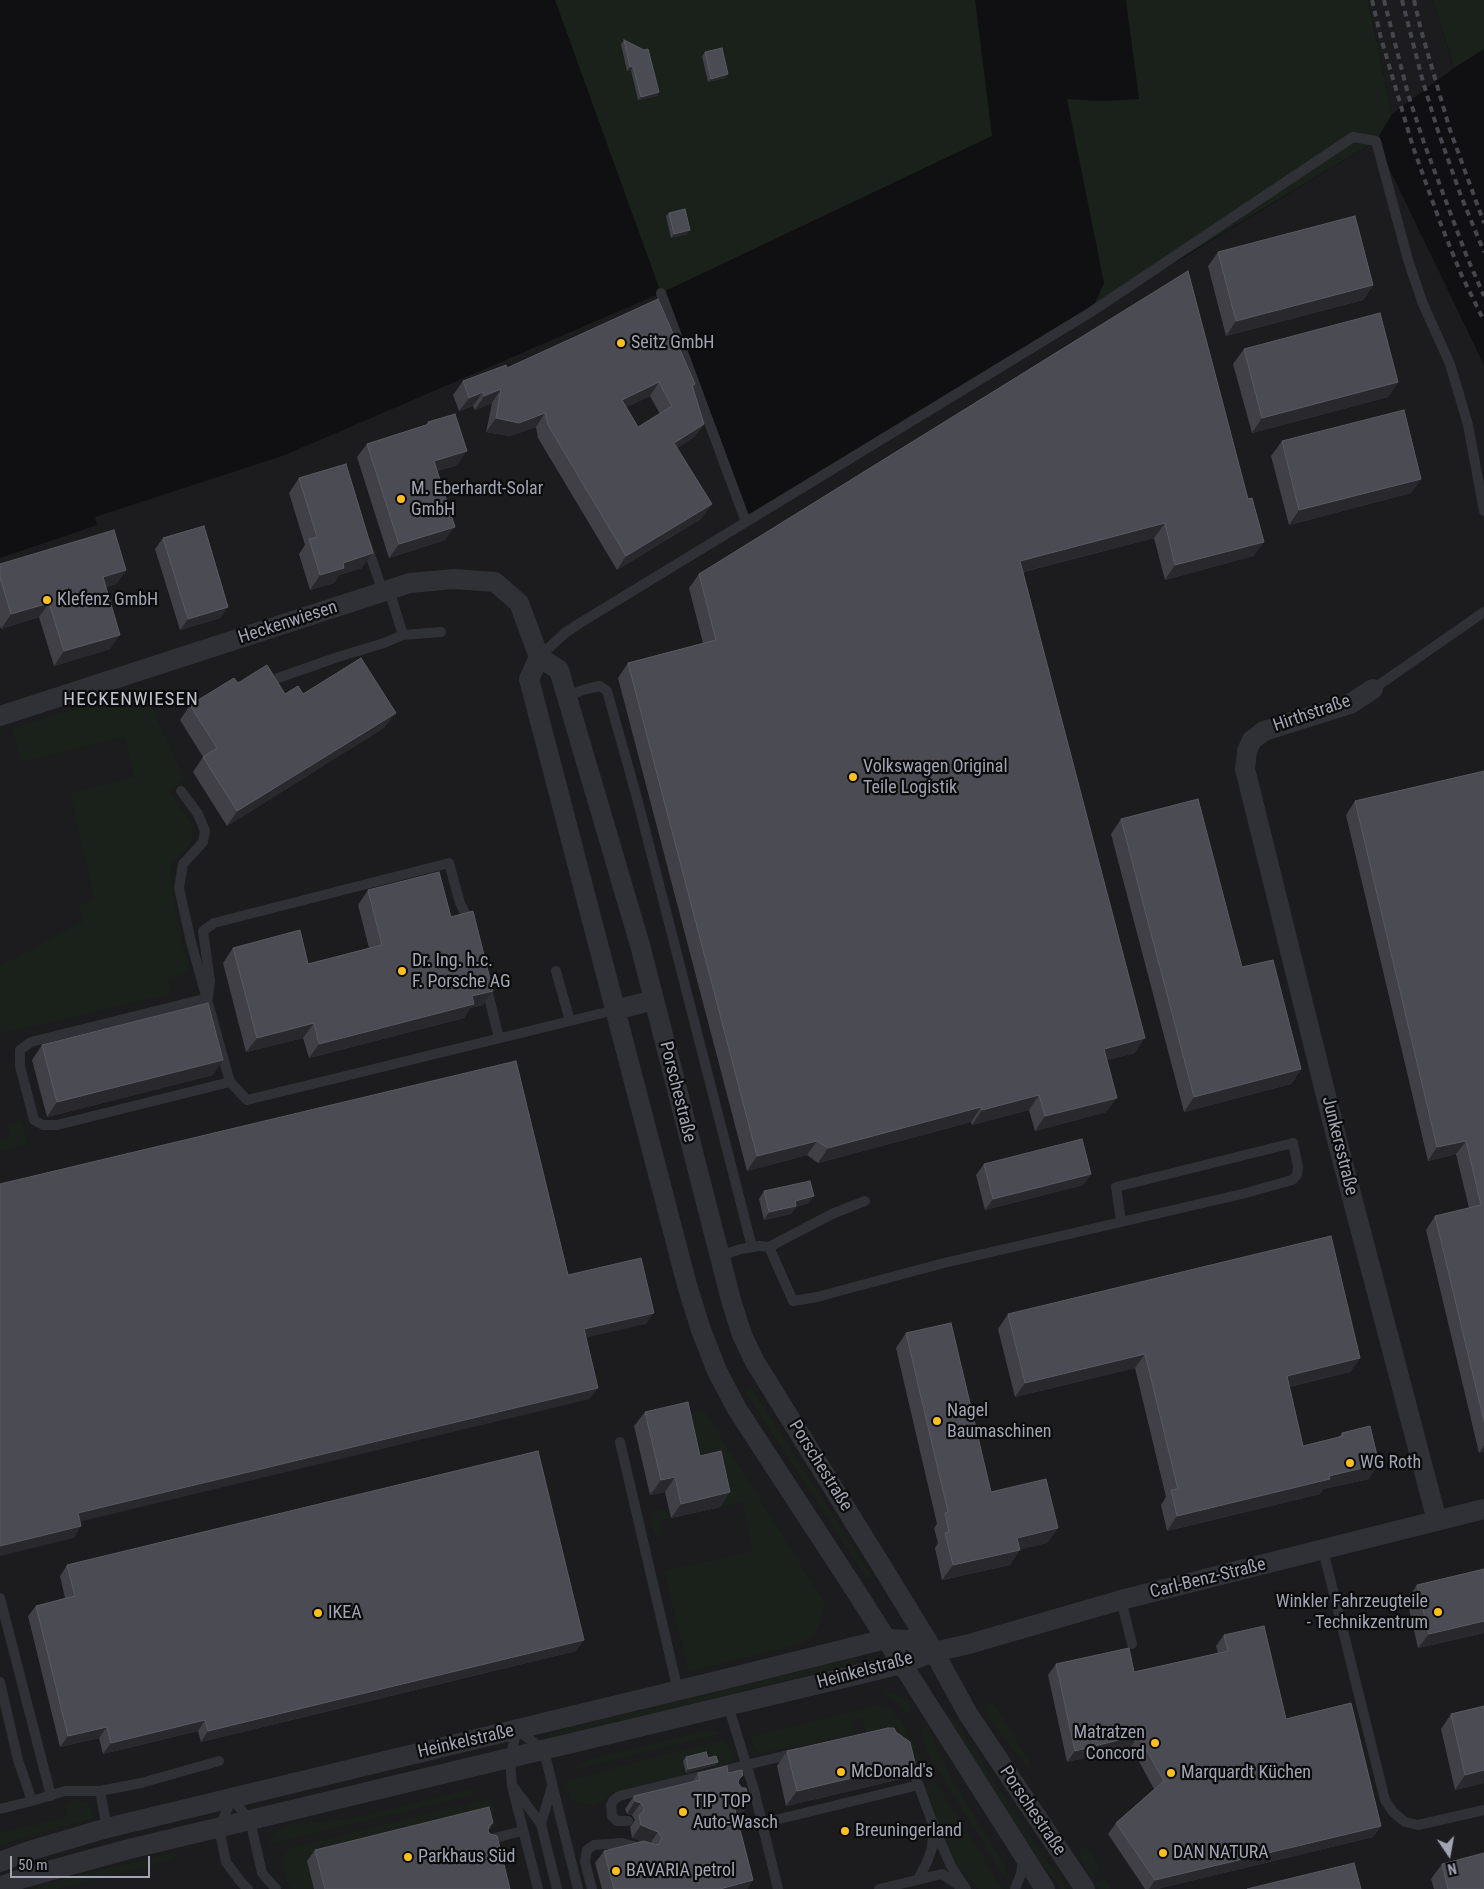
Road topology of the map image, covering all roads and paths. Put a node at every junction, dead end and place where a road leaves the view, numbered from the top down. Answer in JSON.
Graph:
{"nodes":[{"id":1,"x":661,"y":293,"type":"dead end"},
{"id":2,"x":1484,"y":511,"type":"edge"},
{"id":3,"x":746,"y":522,"type":"junction"},
{"id":4,"x":362,"y":530,"type":"edge"},
{"id":5,"x":386,"y":591,"type":"junction"},
{"id":6,"x":1484,"y":612,"type":"edge"},
{"id":7,"x":441,"y":632,"type":"dead end"},
{"id":8,"x":403,"y":635,"type":"junction"},
{"id":9,"x":539,"y":657,"type":"junction"},
{"id":10,"x":278,"y":678,"type":"edge"},
{"id":11,"x":1373,"y":689,"type":"joint"},
{"id":12,"x":567,"y":696,"type":"junction"},
{"id":13,"x":0,"y":716,"type":"edge"},
{"id":14,"x":1245,"y":770,"type":"joint"},
{"id":15,"x":182,"y":792,"type":"dead end"},
{"id":16,"x":475,"y":939,"type":"edge"},
{"id":17,"x":556,"y":971,"type":"dead end"},
{"id":18,"x":484,"y":975,"type":"edge"},
{"id":19,"x":208,"y":998,"type":"junction"},
{"id":20,"x":654,"y":1000,"type":"junction"},
{"id":21,"x":615,"y":1010,"type":"junction"},
{"id":22,"x":570,"y":1021,"type":"junction"},
{"id":23,"x":499,"y":1038,"type":"junction"},
{"id":24,"x":230,"y":1082,"type":"junction"},
{"id":25,"x":865,"y":1201,"type":"dead end"},
{"id":26,"x":1121,"y":1221,"type":"junction"},
{"id":27,"x":752,"y":1247,"type":"junction"},
{"id":28,"x":769,"y":1247,"type":"junction"},
{"id":29,"x":720,"y":1256,"type":"junction"},
{"id":30,"x":620,"y":1442,"type":"dead end"},
{"id":31,"x":1484,"y":1509,"type":"edge"},
{"id":32,"x":1437,"y":1521,"type":"junction"},
{"id":33,"x":1323,"y":1550,"type":"junction"},
{"id":34,"x":0,"y":1598,"type":"edge"},
{"id":35,"x":1122,"y":1600,"type":"junction"},
{"id":36,"x":886,"y":1639,"type":"junction"},
{"id":37,"x":1132,"y":1644,"type":"dead end"},
{"id":38,"x":934,"y":1652,"type":"junction"},
{"id":39,"x":902,"y":1664,"type":"junction"},
{"id":40,"x":0,"y":1682,"type":"edge"},
{"id":41,"x":678,"y":1690,"type":"junction"},
{"id":42,"x":728,"y":1705,"type":"junction"},
{"id":43,"x":518,"y":1730,"type":"junction"},
{"id":44,"x":903,"y":1747,"type":"edge"},
{"id":45,"x":544,"y":1750,"type":"junction"},
{"id":46,"x":803,"y":1751,"type":"edge"},
{"id":47,"x":510,"y":1759,"type":"junction"},
{"id":48,"x":219,"y":1761,"type":"dead end"},
{"id":49,"x":747,"y":1765,"type":"junction"},
{"id":50,"x":552,"y":1784,"type":"junction"},
{"id":51,"x":919,"y":1784,"type":"junction"},
{"id":52,"x":512,"y":1786,"type":"junction"},
{"id":53,"x":100,"y":1791,"type":"junction"},
{"id":54,"x":51,"y":1796,"type":"junction"},
{"id":55,"x":232,"y":1799,"type":"junction"},
{"id":56,"x":32,"y":1801,"type":"junction"},
{"id":57,"x":0,"y":1809,"type":"edge"},
{"id":58,"x":1484,"y":1810,"type":"edge"},
{"id":59,"x":250,"y":1820,"type":"junction"},
{"id":60,"x":628,"y":1821,"type":"dead end"},
{"id":61,"x":541,"y":1824,"type":"junction"},
{"id":62,"x":762,"y":1824,"type":"junction"},
{"id":63,"x":934,"y":1827,"type":"junction"},
{"id":64,"x":107,"y":1828,"type":"junction"},
{"id":65,"x":219,"y":1828,"type":"junction"},
{"id":66,"x":522,"y":1831,"type":"junction"},
{"id":67,"x":488,"y":1840,"type":"edge"},
{"id":68,"x":646,"y":1851,"type":"edge"},
{"id":69,"x":112,"y":1853,"type":"junction"},
{"id":70,"x":1023,"y":1855,"type":"junction"},
{"id":71,"x":0,"y":1862,"type":"edge"},
{"id":72,"x":918,"y":1879,"type":"junction"},
{"id":73,"x":0,"y":1887,"type":"edge"},
{"id":74,"x":248,"y":1889,"type":"edge"},
{"id":75,"x":276,"y":1889,"type":"edge"},
{"id":76,"x":538,"y":1889,"type":"edge"},
{"id":77,"x":557,"y":1889,"type":"edge"},
{"id":78,"x":578,"y":1889,"type":"edge"},
{"id":79,"x":592,"y":1889,"type":"edge"},
{"id":80,"x":778,"y":1889,"type":"edge"},
{"id":81,"x":879,"y":1889,"type":"edge"},
{"id":82,"x":965,"y":1889,"type":"edge"},
{"id":83,"x":1015,"y":1889,"type":"edge"},
{"id":84,"x":1045,"y":1889,"type":"edge"},
{"id":85,"x":1085,"y":1889,"type":"edge"}],
"edges":[{"from":1,"to":3,"type":"lane"},
{"from":2,"to":3,"type":"lane"},
{"from":3,"to":9,"type":"lane"},
{"from":4,"to":5,"type":"lane"},
{"from":5,"to":8,"type":"lane"},
{"from":5,"to":9,"type":"street","name":"Heckenwiesen"},
{"from":5,"to":13,"type":"street","name":"Heckenwiesen"},
{"from":6,"to":11,"type":"lane"},
{"from":7,"to":8,"type":"lane"},
{"from":8,"to":10,"type":"lane"},
{"from":9,"to":12,"type":"street","name":"Porschestraße"},
{"from":9,"to":21,"type":"street","name":"Porschestraße"},
{"from":11,"to":14,"type":"street","name":"Hirthstraße"},
{"from":12,"to":20,"type":"street","name":"Porschestraße"},
{"from":12,"to":27,"type":"lane"},
{"from":14,"to":32,"type":"street","name":"Junkersstraße"},
{"from":15,"to":19,"type":"lane"},
{"from":16,"to":19,"type":"lane"},
{"from":17,"to":22,"type":"lane"},
{"from":18,"to":23,"type":"lane"},
{"from":19,"to":24,"type":"lane"},
{"from":19,"to":24,"type":"lane"},
{"from":20,"to":21,"type":"street"},
{"from":20,"to":29,"type":"street","name":"Porschestraße"},
{"from":21,"to":22,"type":"lane"},
{"from":21,"to":36,"type":"street","name":"Porschestraße"},
{"from":22,"to":23,"type":"lane"},
{"from":23,"to":24,"type":"lane"},
{"from":25,"to":28,"type":"lane"},
{"from":26,"to":26,"type":"lane"},
{"from":26,"to":28,"type":"lane"},
{"from":27,"to":28,"type":"lane"},
{"from":27,"to":29,"type":"lane"},
{"from":29,"to":38,"type":"street","name":"Porschestraße"},
{"from":30,"to":41,"type":"lane"},
{"from":31,"to":32,"type":"street","name":"Carl-Benz-Straße"},
{"from":32,"to":33,"type":"street","name":"Carl-Benz-Straße"},
{"from":33,"to":35,"type":"street","name":"Carl-Benz-Straße"},
{"from":33,"to":58,"type":"lane"},
{"from":34,"to":54,"type":"lane"},
{"from":35,"to":37,"type":"lane"},
{"from":35,"to":38,"type":"street","name":"Carl-Benz-Straße"},
{"from":36,"to":38,"type":"street","name":"Heinkelstraße"},
{"from":36,"to":39,"type":"street","name":"Porschestraße"},
{"from":36,"to":41,"type":"street","name":"Heinkelstraße"},
{"from":38,"to":39,"type":"street","name":"Heinkelstraße"},
{"from":38,"to":85,"type":"street","name":"Porschestraße"},
{"from":39,"to":42,"type":"street","name":"Heinkelstraße"},
{"from":39,"to":70,"type":"street","name":"Porschestraße"},
{"from":40,"to":56,"type":"lane"},
{"from":41,"to":43,"type":"street","name":"Heinkelstraße"},
{"from":42,"to":45,"type":"street","name":"Heinkelstraße"},
{"from":42,"to":49,"type":"lane"},
{"from":43,"to":45,"type":"lane"},
{"from":43,"to":47,"type":"lane"},
{"from":43,"to":55,"type":"street","name":"Heinkelstraße"},
{"from":44,"to":51,"type":"lane"},
{"from":45,"to":47,"type":"street","name":"Heinkelstraße"},
{"from":45,"to":50,"type":"lane"},
{"from":46,"to":49,"type":"lane"},
{"from":47,"to":52,"type":"lane"},
{"from":47,"to":59,"type":"street","name":"Heinkelstraße"},
{"from":48,"to":53,"type":"lane"},
{"from":49,"to":60,"type":"lane"},
{"from":49,"to":62,"type":"lane"},
{"from":50,"to":61,"type":"lane"},
{"from":50,"to":78,"type":"lane"},
{"from":51,"to":62,"type":"lane"},
{"from":51,"to":63,"type":"lane"},
{"from":52,"to":61,"type":"lane"},
{"from":52,"to":66,"type":"lane"},
{"from":53,"to":54,"type":"lane"},
{"from":53,"to":64,"type":"lane"},
{"from":54,"to":56,"type":"lane"},
{"from":55,"to":59,"type":"lane"},
{"from":55,"to":64,"type":"street","name":"Heinkelstraße"},
{"from":55,"to":65,"type":"lane"},
{"from":56,"to":57,"type":"lane"},
{"from":59,"to":65,"type":"street","name":"Heinkelstraße"},
{"from":59,"to":75,"type":"lane"},
{"from":61,"to":77,"type":"lane"},
{"from":62,"to":80,"type":"lane"},
{"from":63,"to":72,"type":"lane"},
{"from":63,"to":82,"type":"lane"},
{"from":64,"to":69,"type":"street"},
{"from":64,"to":71,"type":"street","name":"Heinkelstraße"},
{"from":65,"to":69,"type":"street","name":"Heinkelstraße"},
{"from":65,"to":74,"type":"lane"},
{"from":66,"to":67,"type":"lane"},
{"from":66,"to":76,"type":"lane"},
{"from":68,"to":79,"type":"lane"},
{"from":69,"to":73,"type":"street","name":"Heinkelstraße"},
{"from":70,"to":83,"type":"lane"},
{"from":70,"to":84,"type":"street","name":"Porschestraße"},
{"from":72,"to":81,"type":"lane"},
{"from":72,"to":82,"type":"lane"}]}
